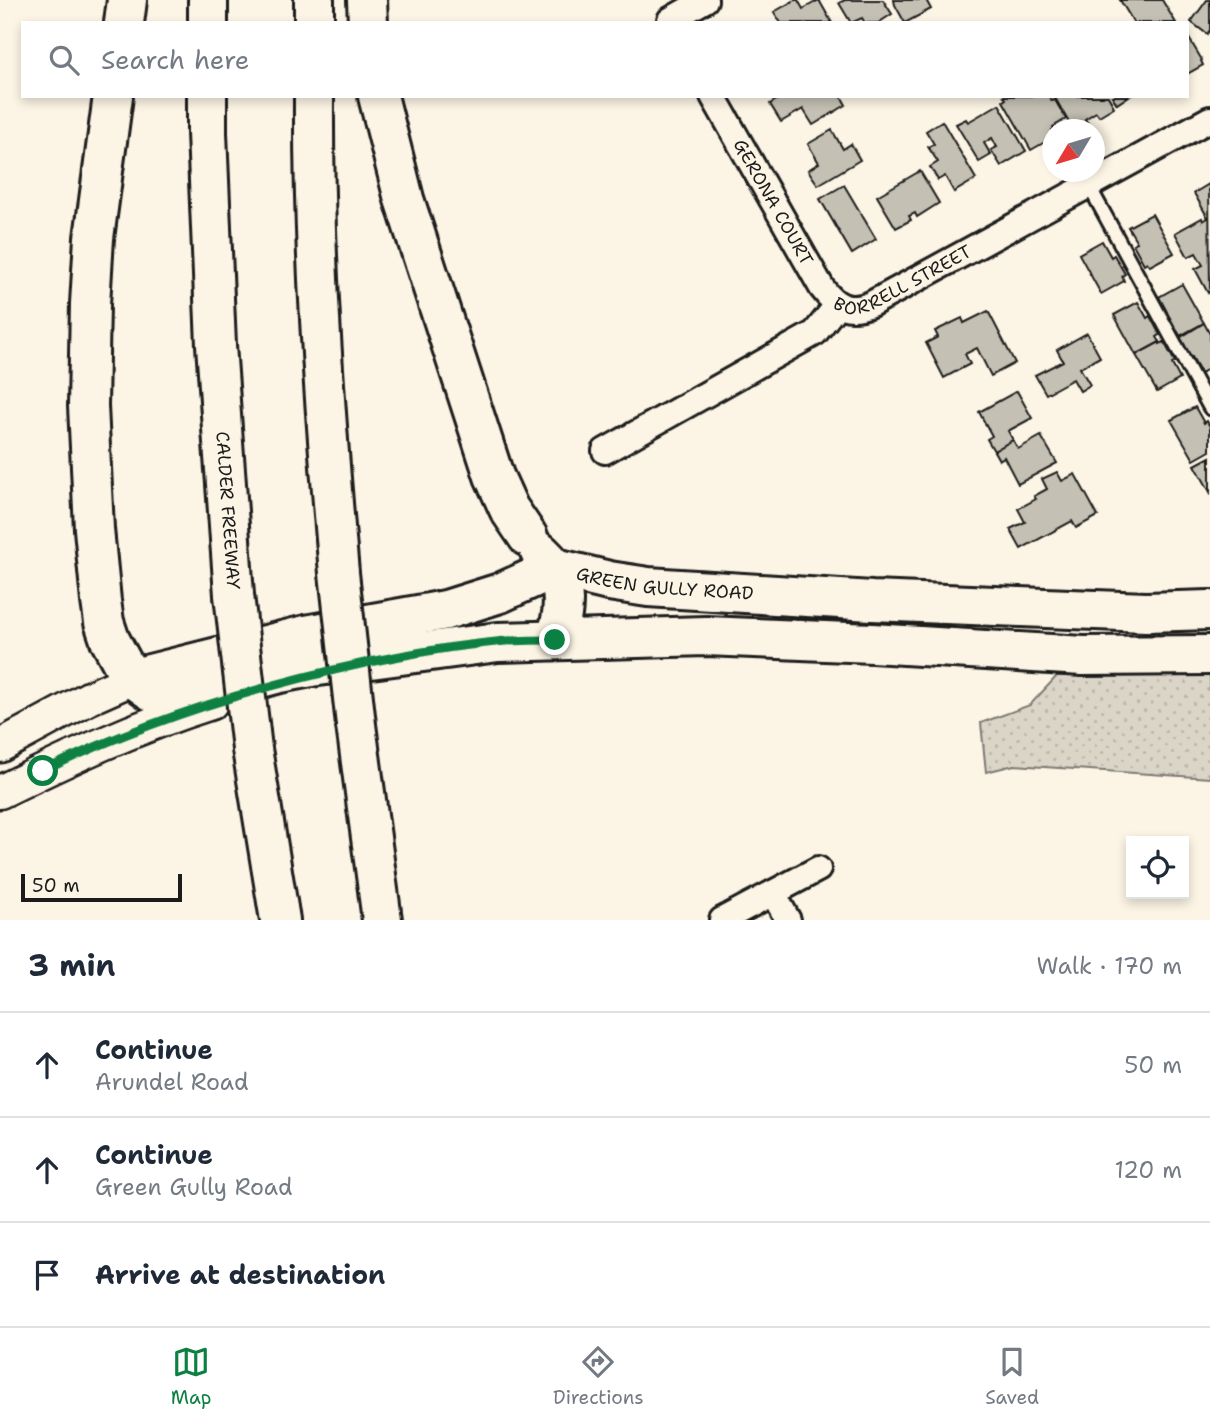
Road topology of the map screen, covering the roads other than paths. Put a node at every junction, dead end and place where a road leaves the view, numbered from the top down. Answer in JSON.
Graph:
{"nodes":[{"id":1,"x":127,"y":0,"type":"edge"},
{"id":2,"x":208,"y":0,"type":"edge"},
{"id":3,"x":314,"y":0,"type":"edge"},
{"id":4,"x":367,"y":0,"type":"edge"},
{"id":5,"x":705,"y":0,"type":"edge"},
{"id":6,"x":667,"y":14,"type":"edge"},
{"id":7,"x":124,"y":21,"type":"edge"},
{"id":8,"x":208,"y":21,"type":"edge"},
{"id":9,"x":314,"y":21,"type":"edge"},
{"id":10,"x":368,"y":21,"type":"edge"},
{"id":11,"x":113,"y":98,"type":"edge"},
{"id":12,"x":207,"y":98,"type":"edge"},
{"id":13,"x":313,"y":98,"type":"edge"},
{"id":14,"x":379,"y":98,"type":"edge"},
{"id":15,"x":714,"y":98,"type":"edge"},
{"id":16,"x":1210,"y":119,"type":"edge"},
{"id":17,"x":1089,"y":186,"type":"junction"},
{"id":18,"x":838,"y":304,"type":"junction"},
{"id":19,"x":1210,"y":408,"type":"edge"},
{"id":20,"x":605,"y":451,"type":"dead end"},
{"id":21,"x":555,"y":568,"type":"junction"},
{"id":22,"x":1210,"y":610,"type":"edge"},
{"id":23,"x":555,"y":640,"type":"junction"},
{"id":24,"x":426,"y":651,"type":"junction"},
{"id":25,"x":1210,"y":655,"type":"edge"},
{"id":26,"x":134,"y":678,"type":"junction"},
{"id":27,"x":0,"y":746,"type":"edge"},
{"id":28,"x":0,"y":792,"type":"edge"},
{"id":29,"x":818,"y":869,"type":"dead end"},
{"id":30,"x":773,"y":893,"type":"junction"},
{"id":31,"x":280,"y":920,"type":"edge"},
{"id":32,"x":382,"y":920,"type":"edge"},
{"id":33,"x":722,"y":920,"type":"edge"},
{"id":34,"x":788,"y":920,"type":"edge"}],
"edges":[{"from":1,"to":7,"type":"main road"},
{"from":2,"to":8,"type":"main road"},
{"from":3,"to":9,"type":"main road"},
{"from":4,"to":10,"type":"main road"},
{"from":5,"to":6,"type":"street"},
{"from":11,"to":26,"type":"main road"},
{"from":12,"to":31,"type":"main road","name":"CALDER FREEWAY","bridge":true},
{"from":13,"to":32,"type":"main road","bridge":true},
{"from":14,"to":21,"type":"main road"},
{"from":15,"to":18,"type":"street","name":"GERONA COURT"},
{"from":16,"to":17,"type":"street","name":"BORRELL STREET"},
{"from":17,"to":18,"type":"street","name":"BORRELL STREET"},
{"from":17,"to":19,"type":"lane"},
{"from":18,"to":20,"type":"street","name":"BORRELL STREET"},
{"from":21,"to":22,"type":"main road","name":"GREEN GULLY ROAD"},
{"from":21,"to":23,"type":"main road"},
{"from":21,"to":26,"type":"main road","name":"GREEN GULLY ROAD"},
{"from":23,"to":24,"type":"main road"},
{"from":23,"to":25,"type":"main road"},
{"from":24,"to":26,"type":"main road"},
{"from":24,"to":28,"type":"street"},
{"from":26,"to":27,"type":"street"},
{"from":29,"to":30,"type":"street"},
{"from":30,"to":33,"type":"street"},
{"from":30,"to":34,"type":"street"}]}
